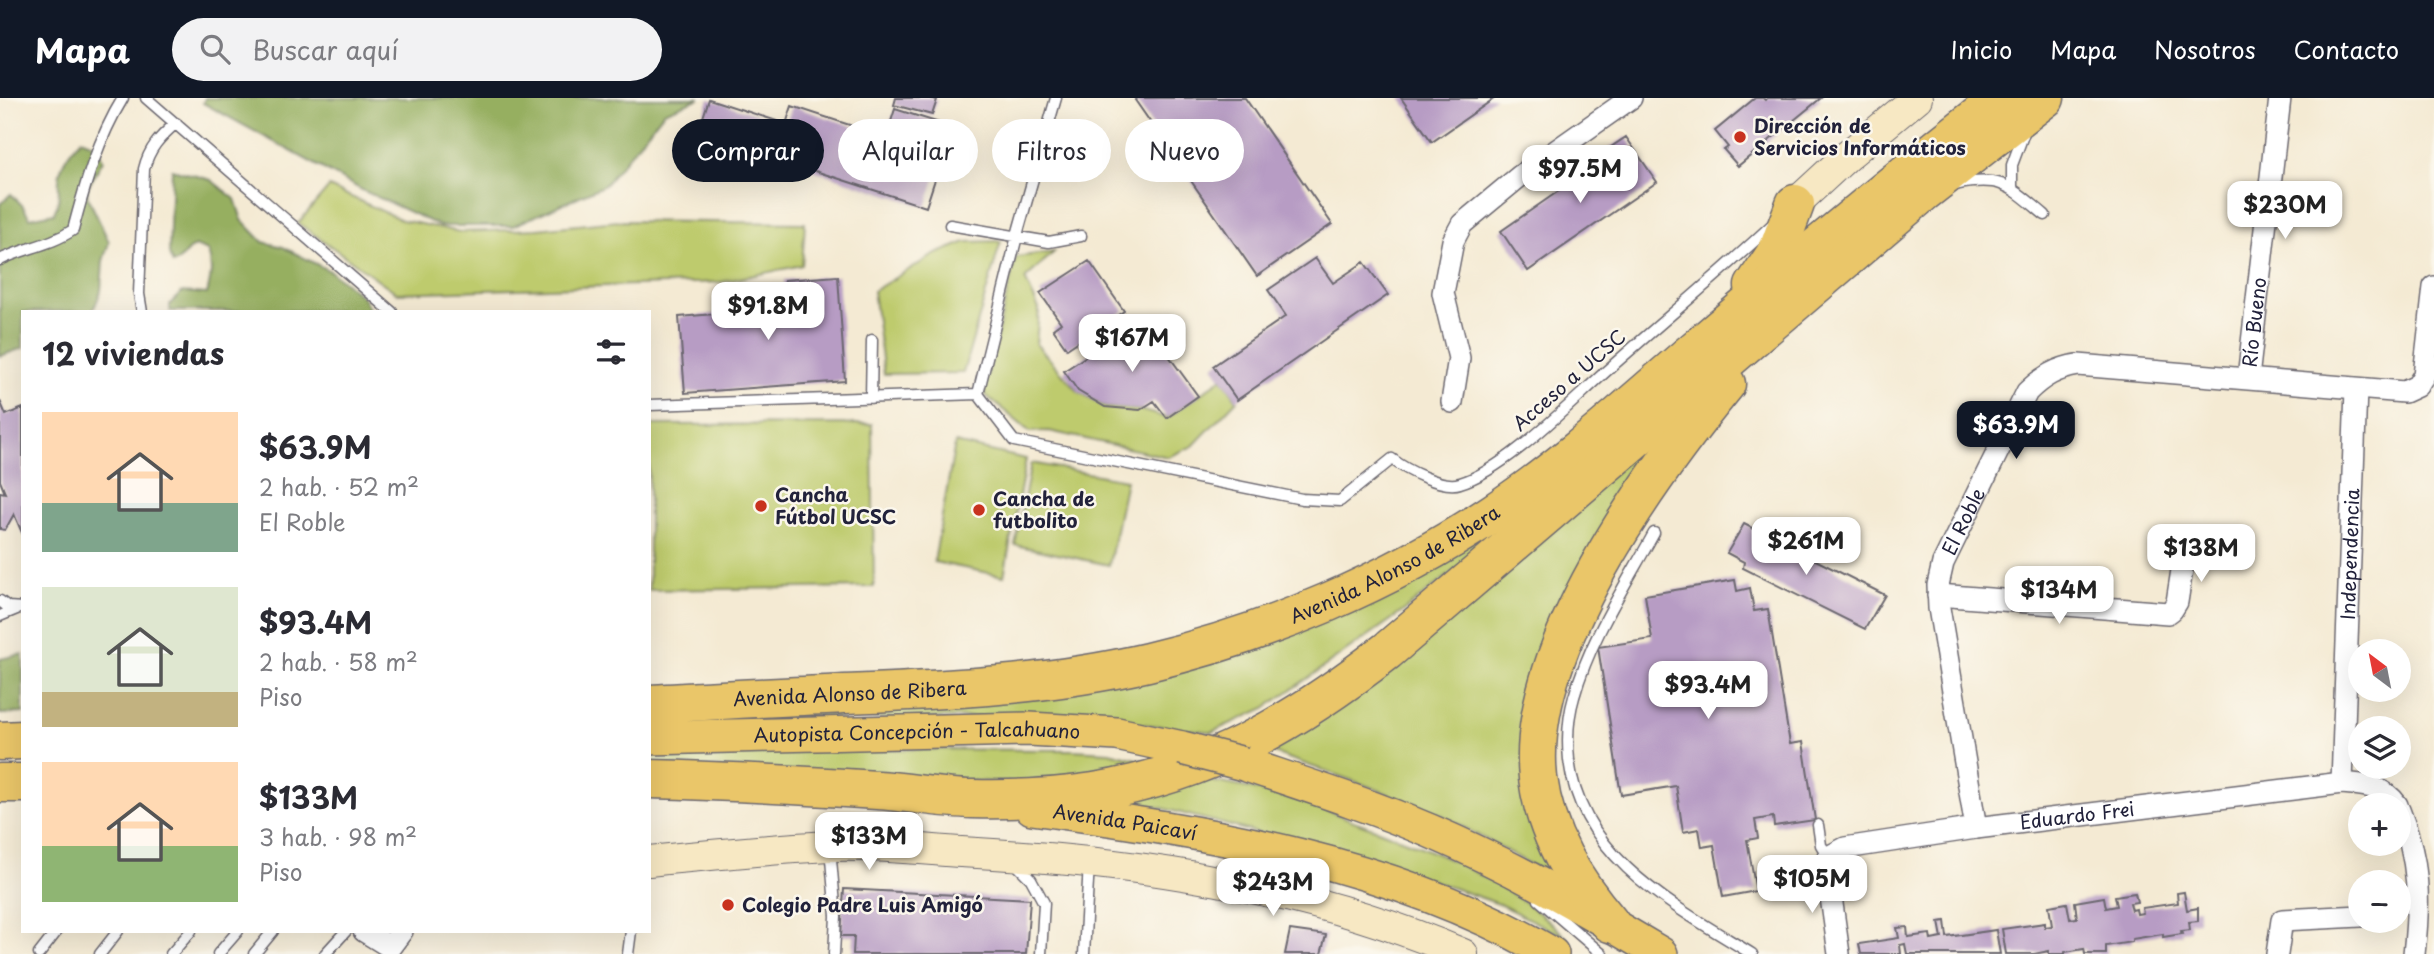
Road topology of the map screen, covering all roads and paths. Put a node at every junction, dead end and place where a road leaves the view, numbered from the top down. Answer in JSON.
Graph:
{"nodes":[{"id":1,"x":123,"y":98,"type":"edge"},
{"id":2,"x":146,"y":98,"type":"edge"},
{"id":3,"x":1056,"y":98,"type":"edge"},
{"id":4,"x":1631,"y":98,"type":"edge"},
{"id":5,"x":2001,"y":98,"type":"edge"},
{"id":6,"x":2046,"y":98,"type":"edge"},
{"id":7,"x":2280,"y":98,"type":"edge"},
{"id":8,"x":1910,"y":100,"type":"edge"},
{"id":9,"x":176,"y":123,"type":"junction"},
{"id":10,"x":2012,"y":187,"type":"junction"},
{"id":11,"x":1924,"y":192,"type":"junction"},
{"id":12,"x":1795,"y":204,"type":"joint"},
{"id":13,"x":2045,"y":215,"type":"dead end"},
{"id":14,"x":950,"y":225,"type":"dead end"},
{"id":15,"x":1081,"y":236,"type":"dead end"},
{"id":16,"x":1017,"y":237,"type":"junction"},
{"id":17,"x":1764,"y":248,"type":"junction"},
{"id":18,"x":0,"y":260,"type":"edge"},
{"id":19,"x":2434,"y":286,"type":"edge"},
{"id":20,"x":1795,"y":303,"type":"junction"},
{"id":21,"x":142,"y":310,"type":"edge"},
{"id":22,"x":390,"y":310,"type":"edge"},
{"id":23,"x":1729,"y":321,"type":"junction"},
{"id":24,"x":872,"y":340,"type":"dead end"},
{"id":25,"x":2248,"y":378,"type":"junction"},
{"id":26,"x":2356,"y":389,"type":"junction"},
{"id":27,"x":978,"y":394,"type":"junction"},
{"id":28,"x":871,"y":398,"type":"junction"},
{"id":29,"x":1452,"y":402,"type":"dead end"},
{"id":30,"x":651,"y":405,"type":"edge"},
{"id":31,"x":1654,"y":533,"type":"dead end"},
{"id":32,"x":2187,"y":538,"type":"dead end"},
{"id":33,"x":1938,"y":595,"type":"junction"},
{"id":34,"x":0,"y":601,"type":"edge"},
{"id":35,"x":20,"y":608,"type":"edge"},
{"id":36,"x":0,"y":616,"type":"edge"},
{"id":37,"x":658,"y":701,"type":"edge"},
{"id":38,"x":651,"y":737,"type":"edge"},
{"id":39,"x":21,"y":740,"type":"edge"},
{"id":40,"x":0,"y":741,"type":"edge"},
{"id":41,"x":651,"y":779,"type":"edge"},
{"id":42,"x":0,"y":783,"type":"edge"},
{"id":43,"x":21,"y":783,"type":"edge"},
{"id":44,"x":2342,"y":783,"type":"junction"},
{"id":45,"x":2386,"y":793,"type":"edge"},
{"id":46,"x":970,"y":799,"type":"junction"},
{"id":47,"x":1818,"y":825,"type":"dead end"},
{"id":48,"x":1976,"y":828,"type":"junction"},
{"id":49,"x":2411,"y":845,"type":"edge"},
{"id":50,"x":830,"y":846,"type":"junction"},
{"id":51,"x":1006,"y":854,"type":"junction"},
{"id":52,"x":1089,"y":860,"type":"junction"},
{"id":53,"x":651,"y":861,"type":"edge"},
{"id":54,"x":1827,"y":864,"type":"junction"},
{"id":55,"x":2411,"y":908,"type":"edge"},
{"id":56,"x":2348,"y":917,"type":"edge"},
{"id":57,"x":2411,"y":932,"type":"edge"},
{"id":58,"x":55,"y":933,"type":"edge"},
{"id":59,"x":116,"y":933,"type":"edge"},
{"id":60,"x":189,"y":933,"type":"edge"},
{"id":61,"x":236,"y":933,"type":"edge"},
{"id":62,"x":271,"y":933,"type":"edge"},
{"id":63,"x":344,"y":933,"type":"edge"},
{"id":64,"x":368,"y":933,"type":"edge"},
{"id":65,"x":631,"y":933,"type":"edge"},
{"id":66,"x":1606,"y":939,"type":"edge"},
{"id":67,"x":393,"y":944,"type":"edge"},
{"id":68,"x":1448,"y":951,"type":"edge"},
{"id":69,"x":38,"y":954,"type":"edge"},
{"id":70,"x":100,"y":954,"type":"edge"},
{"id":71,"x":171,"y":954,"type":"edge"},
{"id":72,"x":218,"y":954,"type":"edge"},
{"id":73,"x":254,"y":954,"type":"edge"},
{"id":74,"x":325,"y":954,"type":"edge"},
{"id":75,"x":628,"y":954,"type":"edge"},
{"id":76,"x":834,"y":954,"type":"edge"},
{"id":77,"x":1041,"y":954,"type":"edge"},
{"id":78,"x":1084,"y":954,"type":"edge"},
{"id":79,"x":1552,"y":954,"type":"edge"},
{"id":80,"x":1661,"y":954,"type":"edge"},
{"id":81,"x":1752,"y":954,"type":"edge"},
{"id":82,"x":1839,"y":954,"type":"edge"},
{"id":83,"x":2277,"y":954,"type":"edge"},
{"id":84,"x":2414,"y":954,"type":"edge"}],
"edges":[{"from":1,"to":18,"type":"lane"},
{"from":2,"to":9,"type":"lane"},
{"from":3,"to":16,"type":"lane"},
{"from":4,"to":29,"type":"street"},
{"from":5,"to":23,"type":"highway","name":"Avenida Alonso de Ribera"},
{"from":6,"to":10,"type":"lane"},
{"from":6,"to":11,"type":"highway","name":"Avenida Alonso de Ribera"},
{"from":7,"to":25,"type":"street","name":"Río Bueno"},
{"from":8,"to":12,"type":"street"},
{"from":9,"to":21,"type":"lane"},
{"from":9,"to":22,"type":"lane"},
{"from":10,"to":11,"type":"lane"},
{"from":10,"to":13,"type":"lane"},
{"from":11,"to":20,"type":"highway","name":"Avenida Alonso de Ribera"},
{"from":12,"to":17,"type":"highway"},
{"from":14,"to":16,"type":"lane"},
{"from":15,"to":16,"type":"lane"},
{"from":16,"to":27,"type":"lane"},
{"from":17,"to":23,"type":"highway"},
{"from":17,"to":27,"type":"lane","name":"Acceso a UCSC"},
{"from":19,"to":26,"type":"street","name":"El Roble"},
{"from":20,"to":46,"type":"highway","name":"Avenida Alonso de Ribera"},
{"from":20,"to":66,"type":"highway"},
{"from":23,"to":37,"type":"highway","name":"Avenida Alonso de Ribera"},
{"from":24,"to":28,"type":"lane"},
{"from":25,"to":26,"type":"street","name":"El Roble"},
{"from":25,"to":33,"type":"street","name":"El Roble"},
{"from":26,"to":44,"type":"street","name":"Independencia"},
{"from":27,"to":28,"type":"lane"},
{"from":28,"to":30,"type":"lane"},
{"from":31,"to":81,"type":"lane"},
{"from":32,"to":33,"type":"street"},
{"from":33,"to":48,"type":"street","name":"El Roble"},
{"from":34,"to":35,"type":"lane"},
{"from":35,"to":36,"type":"lane"},
{"from":38,"to":66,"type":"main road","name":"Autopista Concepción - Talcahuano","bridge":true},
{"from":39,"to":40,"type":"highway"},
{"from":41,"to":46,"type":"highway"},
{"from":42,"to":43,"type":"highway"},
{"from":44,"to":45,"type":"street"},
{"from":44,"to":48,"type":"street","name":"Eduardo Frei"},
{"from":46,"to":79,"type":"main road","name":"Avenida Paicaví"},
{"from":47,"to":54,"type":"lane"},
{"from":48,"to":54,"type":"street","name":"Eduardo Frei"},
{"from":49,"to":55,"type":"street"},
{"from":50,"to":51,"type":"street"},
{"from":50,"to":53,"type":"street"},
{"from":50,"to":76,"type":"lane"},
{"from":51,"to":52,"type":"street"},
{"from":51,"to":77,"type":"lane"},
{"from":52,"to":68,"type":"street"},
{"from":52,"to":78,"type":"lane"},
{"from":54,"to":82,"type":"street"},
{"from":56,"to":83,"type":"street"},
{"from":57,"to":84,"type":"street"},
{"from":58,"to":69,"type":"lane"},
{"from":59,"to":70,"type":"lane"},
{"from":60,"to":71,"type":"lane"},
{"from":61,"to":72,"type":"lane"},
{"from":62,"to":73,"type":"lane"},
{"from":63,"to":74,"type":"lane"},
{"from":64,"to":67,"type":"street"},
{"from":65,"to":75,"type":"lane"},
{"from":66,"to":80,"type":"main road"}]}
